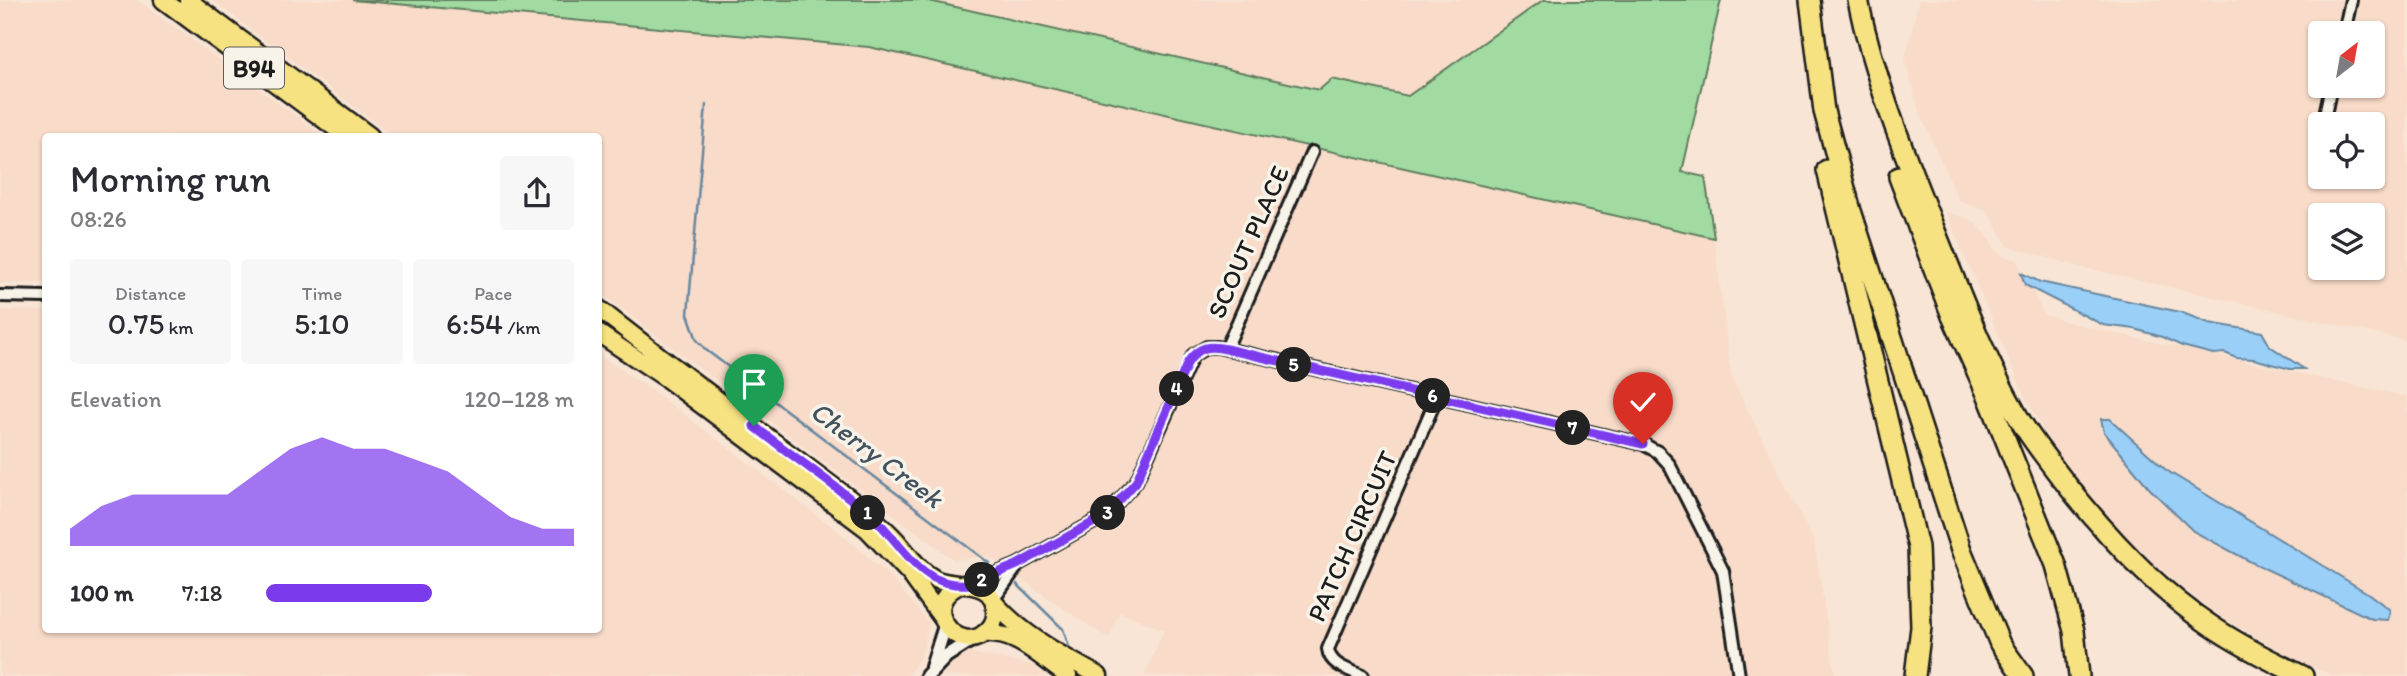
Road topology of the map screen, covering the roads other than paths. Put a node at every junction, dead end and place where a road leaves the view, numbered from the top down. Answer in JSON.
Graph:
{"nodes":[{"id":1,"x":163,"y":0,"type":"edge"},
{"id":2,"x":188,"y":0,"type":"edge"},
{"id":3,"x":1803,"y":0,"type":"edge"},
{"id":4,"x":1810,"y":0,"type":"edge"},
{"id":5,"x":1856,"y":0,"type":"edge"},
{"id":6,"x":2351,"y":0,"type":"edge"},
{"id":7,"x":2347,"y":21,"type":"edge"},
{"id":8,"x":342,"y":133,"type":"edge"},
{"id":9,"x":366,"y":133,"type":"edge"},
{"id":10,"x":1312,"y":152,"type":"dead end"},
{"id":11,"x":0,"y":296,"type":"edge"},
{"id":12,"x":42,"y":297,"type":"edge"},
{"id":13,"x":602,"y":310,"type":"edge"},
{"id":14,"x":602,"y":336,"type":"edge"},
{"id":15,"x":1226,"y":349,"type":"junction"},
{"id":16,"x":1437,"y":397,"type":"junction"},
{"id":17,"x":1017,"y":565,"type":"junction"},
{"id":18,"x":967,"y":584,"type":"junction"},
{"id":19,"x":993,"y":600,"type":"junction"},
{"id":20,"x":943,"y":622,"type":"junction"},
{"id":21,"x":980,"y":636,"type":"junction"},
{"id":22,"x":929,"y":673,"type":"edge"},
{"id":23,"x":1068,"y":676,"type":"edge"},
{"id":24,"x":1099,"y":676,"type":"edge"},
{"id":25,"x":1363,"y":676,"type":"edge"},
{"id":26,"x":1739,"y":676,"type":"edge"},
{"id":27,"x":1915,"y":676,"type":"edge"},
{"id":28,"x":2023,"y":676,"type":"edge"},
{"id":29,"x":2079,"y":676,"type":"edge"},
{"id":30,"x":2303,"y":676,"type":"edge"}],
"edges":[{"from":1,"to":8,"type":"main road","number":"B94"},
{"from":2,"to":9,"type":"main road","number":"B94"},
{"from":3,"to":27,"type":"highway"},
{"from":4,"to":28,"type":"highway"},
{"from":5,"to":29,"type":"highway"},
{"from":5,"to":30,"type":"highway"},
{"from":6,"to":7,"type":"street"},
{"from":10,"to":15,"type":"street","name":"SCOUT PLACE"},
{"from":11,"to":12,"type":"street"},
{"from":13,"to":18,"type":"main road"},
{"from":14,"to":20,"type":"main road"},
{"from":15,"to":16,"type":"street"},
{"from":15,"to":17,"type":"street"},
{"from":16,"to":25,"type":"street","name":"PATCH CIRCUIT"},
{"from":16,"to":26,"type":"street"},
{"from":17,"to":18,"type":"street"},
{"from":17,"to":19,"type":"street"},
{"from":18,"to":19,"type":"main road"},
{"from":18,"to":20,"type":"main road"},
{"from":19,"to":21,"type":"main road"},
{"from":19,"to":24,"type":"main road"},
{"from":20,"to":21,"type":"main road"},
{"from":20,"to":22,"type":"street"},
{"from":21,"to":22,"type":"street"},
{"from":21,"to":23,"type":"main road"}]}
